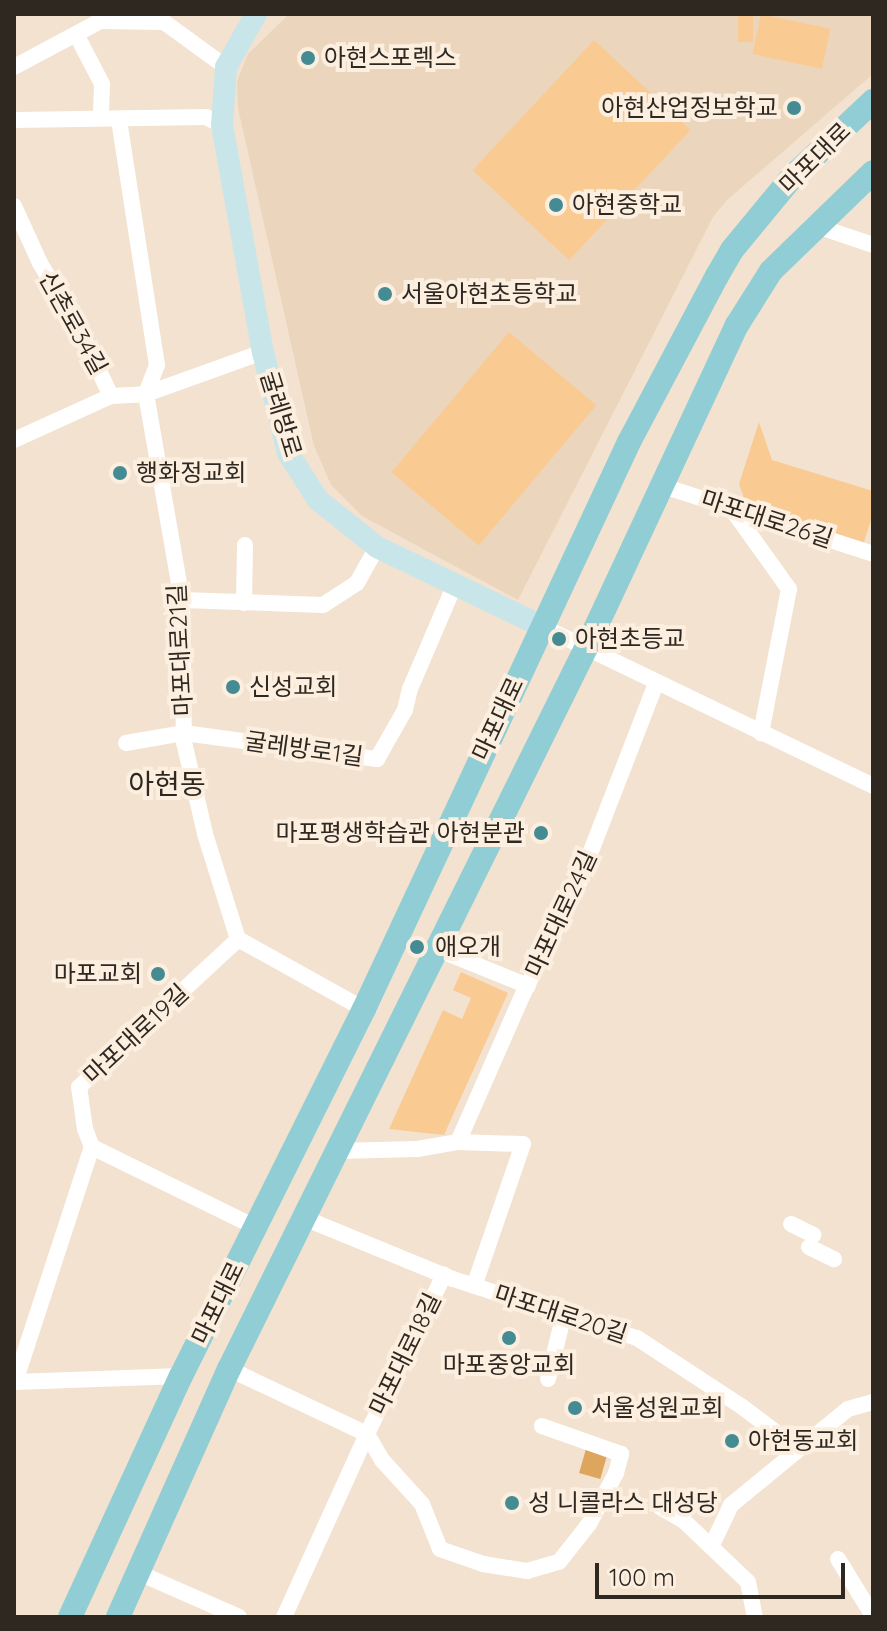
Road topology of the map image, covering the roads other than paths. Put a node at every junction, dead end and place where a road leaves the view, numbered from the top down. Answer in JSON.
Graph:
{"nodes":[{"id":1,"x":256,"y":14,"type":"edge"},
{"id":2,"x":76,"y":34,"type":"junction"},
{"id":3,"x":14,"y":67,"type":"edge"},
{"id":4,"x":226,"y":67,"type":"junction"},
{"id":5,"x":873,"y":101,"type":"edge"},
{"id":6,"x":101,"y":117,"type":"junction"},
{"id":7,"x":14,"y":120,"type":"edge"},
{"id":8,"x":119,"y":120,"type":"junction"},
{"id":9,"x":222,"y":125,"type":"junction"},
{"id":10,"x":873,"y":172,"type":"edge"},
{"id":11,"x":14,"y":206,"type":"edge"},
{"id":12,"x":817,"y":226,"type":"junction"},
{"id":13,"x":873,"y":245,"type":"edge"},
{"id":14,"x":263,"y":352,"type":"junction"},
{"id":15,"x":146,"y":394,"type":"junction"},
{"id":16,"x":111,"y":396,"type":"junction"},
{"id":17,"x":14,"y":440,"type":"edge"},
{"id":18,"x":660,"y":485,"type":"junction"},
{"id":19,"x":731,"y":508,"type":"junction"},
{"id":20,"x":245,"y":545,"type":"dead end"},
{"id":21,"x":377,"y":547,"type":"junction"},
{"id":22,"x":873,"y":554,"type":"edge"},
{"id":23,"x":455,"y":584,"type":"junction"},
{"id":24,"x":182,"y":600,"type":"junction"},
{"id":25,"x":244,"y":603,"type":"junction"},
{"id":26,"x":541,"y":626,"type":"junction"},
{"id":27,"x":586,"y":649,"type":"junction"},
{"id":28,"x":656,"y":683,"type":"junction"},
{"id":29,"x":184,"y":733,"type":"junction"},
{"id":30,"x":761,"y":733,"type":"junction"},
{"id":31,"x":126,"y":743,"type":"dead end"},
{"id":32,"x":873,"y":786,"type":"edge"},
{"id":33,"x":238,"y":939,"type":"junction"},
{"id":34,"x":437,"y":949,"type":"junction"},
{"id":35,"x":528,"y":986,"type":"junction"},
{"id":36,"x":364,"y":1009,"type":"junction"},
{"id":37,"x":458,"y":1142,"type":"junction"},
{"id":38,"x":92,"y":1147,"type":"junction"},
{"id":39,"x":337,"y":1151,"type":"junction"},
{"id":40,"x":304,"y":1218,"type":"junction"},
{"id":41,"x":791,"y":1224,"type":"dead end"},
{"id":42,"x":255,"y":1227,"type":"junction"},
{"id":43,"x":834,"y":1259,"type":"dead end"},
{"id":44,"x":444,"y":1275,"type":"junction"},
{"id":45,"x":474,"y":1286,"type":"junction"},
{"id":46,"x":564,"y":1314,"type":"junction"},
{"id":47,"x":229,"y":1369,"type":"junction"},
{"id":48,"x":181,"y":1376,"type":"junction"},
{"id":49,"x":548,"y":1379,"type":"dead end"},
{"id":50,"x":15,"y":1382,"type":"edge"},
{"id":51,"x":873,"y":1402,"type":"edge"},
{"id":52,"x":542,"y":1426,"type":"dead end"},
{"id":53,"x":367,"y":1434,"type":"junction"},
{"id":54,"x":797,"y":1448,"type":"junction"},
{"id":55,"x":660,"y":1507,"type":"dead end"},
{"id":56,"x":712,"y":1545,"type":"junction"},
{"id":57,"x":838,"y":1559,"type":"dead end"},
{"id":58,"x":139,"y":1573,"type":"junction"},
{"id":59,"x":873,"y":1616,"type":"edge"},
{"id":60,"x":70,"y":1617,"type":"edge"},
{"id":61,"x":118,"y":1617,"type":"edge"},
{"id":62,"x":239,"y":1617,"type":"edge"},
{"id":63,"x":284,"y":1617,"type":"edge"},
{"id":64,"x":755,"y":1617,"type":"edge"}],
"edges":[{"from":1,"to":4,"type":"street","name":"굴레방로"},
{"from":2,"to":3,"type":"street"},
{"from":2,"to":4,"type":"street"},
{"from":2,"to":6,"type":"street"},
{"from":4,"to":9,"type":"street","name":"굴레방로"},
{"from":5,"to":26,"type":"main road","name":"마포대로"},
{"from":6,"to":7,"type":"street"},
{"from":6,"to":8,"type":"street"},
{"from":8,"to":9,"type":"street"},
{"from":8,"to":15,"type":"street","name":"마포대로21길"},
{"from":9,"to":14,"type":"street","name":"굴레방로"},
{"from":10,"to":12,"type":"main road","name":"마포대로"},
{"from":11,"to":16,"type":"street","name":"신촌로34길"},
{"from":12,"to":13,"type":"street"},
{"from":12,"to":18,"type":"main road","name":"마포대로"},
{"from":14,"to":15,"type":"street"},
{"from":14,"to":21,"type":"street","name":"굴레방로"},
{"from":15,"to":16,"type":"street"},
{"from":15,"to":24,"type":"street","name":"마포대로21길"},
{"from":16,"to":17,"type":"street"},
{"from":18,"to":19,"type":"street","name":"마포대로26길"},
{"from":18,"to":27,"type":"main road","name":"마포대로"},
{"from":19,"to":22,"type":"street","name":"마포대로26길"},
{"from":19,"to":30,"type":"street"},
{"from":20,"to":25,"type":"street"},
{"from":21,"to":23,"type":"street","name":"굴레방로"},
{"from":21,"to":25,"type":"street"},
{"from":23,"to":26,"type":"street","name":"굴레방로"},
{"from":23,"to":29,"type":"street","name":"굴레방로1길"},
{"from":24,"to":25,"type":"street"},
{"from":24,"to":29,"type":"street","name":"마포대로21길"},
{"from":26,"to":27,"type":"street","name":"굴레방로"},
{"from":26,"to":36,"type":"main road","name":"마포대로"},
{"from":27,"to":28,"type":"street"},
{"from":27,"to":34,"type":"main road","name":"마포대로"},
{"from":28,"to":30,"type":"street"},
{"from":28,"to":35,"type":"street","name":"마포대로24길"},
{"from":29,"to":31,"type":"street"},
{"from":29,"to":33,"type":"street","name":"마포대로21길"},
{"from":30,"to":32,"type":"street"},
{"from":33,"to":36,"type":"street"},
{"from":33,"to":38,"type":"street","name":"마포대로19길"},
{"from":34,"to":35,"type":"street"},
{"from":34,"to":39,"type":"main road","name":"마포대로"},
{"from":35,"to":37,"type":"street","name":"마포대로24길"},
{"from":36,"to":42,"type":"main road","name":"마포대로"},
{"from":37,"to":39,"type":"street"},
{"from":37,"to":45,"type":"street"},
{"from":38,"to":42,"type":"street"},
{"from":38,"to":50,"type":"street"},
{"from":39,"to":40,"type":"main road","name":"마포대로"},
{"from":40,"to":44,"type":"street","name":"마포대로20길"},
{"from":40,"to":47,"type":"main road","name":"마포대로"},
{"from":41,"to":43,"type":"street"},
{"from":42,"to":48,"type":"main road","name":"마포대로"},
{"from":44,"to":45,"type":"street","name":"마포대로20길"},
{"from":44,"to":53,"type":"street","name":"마포대로18길"},
{"from":45,"to":46,"type":"street","name":"마포대로20길"},
{"from":46,"to":49,"type":"street"},
{"from":46,"to":54,"type":"street","name":"마포대로20길"},
{"from":47,"to":53,"type":"street","name":"마포대로18길"},
{"from":47,"to":58,"type":"main road","name":"마포대로"},
{"from":48,"to":50,"type":"street"},
{"from":48,"to":60,"type":"main road","name":"마포대로"},
{"from":51,"to":54,"type":"street"},
{"from":52,"to":53,"type":"street","name":"마포대로18길"},
{"from":53,"to":63,"type":"street","name":"마포대로18길"},
{"from":54,"to":56,"type":"street"},
{"from":55,"to":56,"type":"street"},
{"from":56,"to":64,"type":"street"},
{"from":57,"to":59,"type":"street"},
{"from":58,"to":61,"type":"main road","name":"마포대로"},
{"from":58,"to":62,"type":"street"}]}
